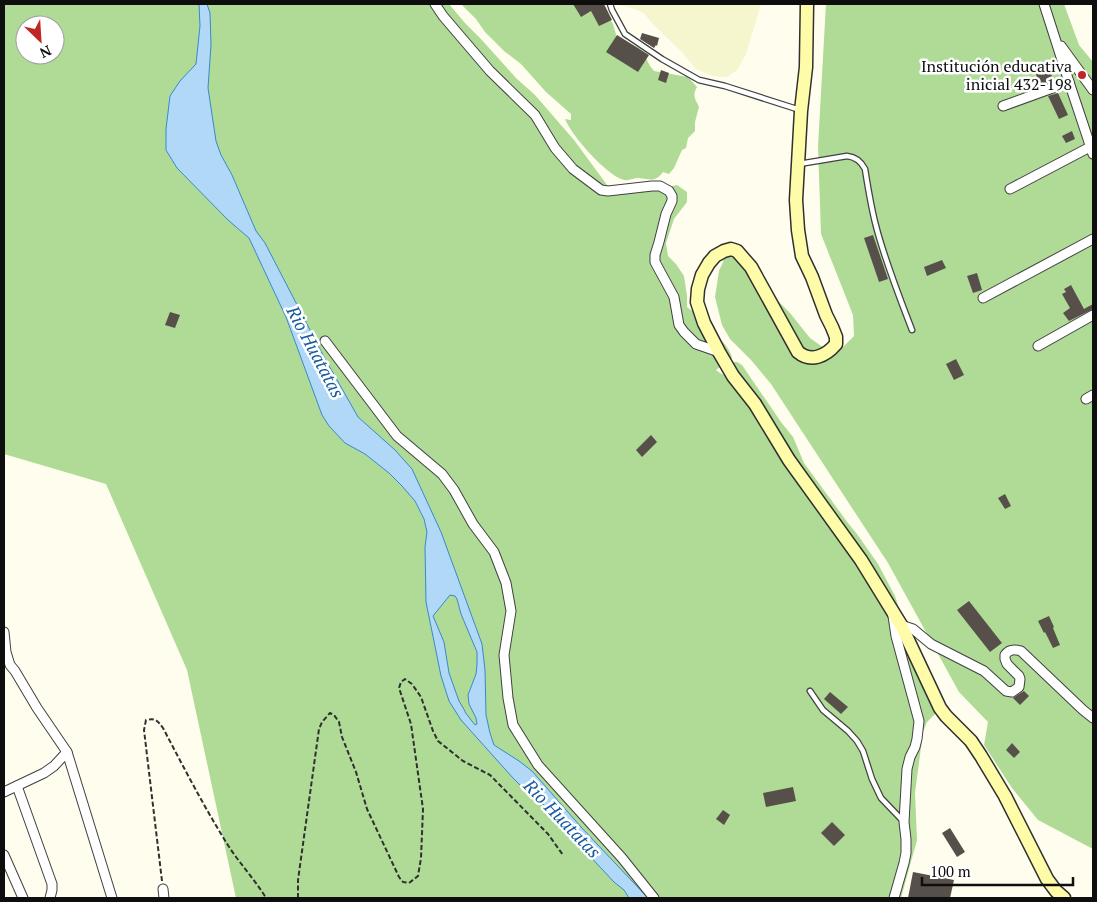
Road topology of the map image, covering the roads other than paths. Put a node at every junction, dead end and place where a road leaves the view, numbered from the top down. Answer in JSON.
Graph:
{"nodes":[{"id":1,"x":435,"y":4,"type":"edge"},
{"id":2,"x":610,"y":4,"type":"edge"},
{"id":3,"x":807,"y":4,"type":"edge"},
{"id":4,"x":1044,"y":4,"type":"edge"},
{"id":5,"x":1056,"y":40,"type":"junction"},
{"id":6,"x":1069,"y":82,"type":"junction"},
{"id":7,"x":1093,"y":90,"type":"edge"},
{"id":8,"x":1003,"y":106,"type":"dead end"},
{"id":9,"x":801,"y":111,"type":"junction"},
{"id":10,"x":1092,"y":150,"type":"edge"},
{"id":11,"x":798,"y":164,"type":"junction"},
{"id":12,"x":1010,"y":189,"type":"dead end"},
{"id":13,"x":1093,"y":239,"type":"edge"},
{"id":14,"x":983,"y":298,"type":"dead end"},
{"id":15,"x":1093,"y":315,"type":"edge"},
{"id":16,"x":912,"y":330,"type":"dead end"},
{"id":17,"x":325,"y":341,"type":"dead end"},
{"id":18,"x":1038,"y":346,"type":"dead end"},
{"id":19,"x":719,"y":352,"type":"junction"},
{"id":20,"x":892,"y":611,"type":"junction"},
{"id":21,"x":901,"y":625,"type":"junction"},
{"id":22,"x":4,"y":632,"type":"edge"},
{"id":23,"x":7,"y":665,"type":"edge"},
{"id":24,"x":810,"y":691,"type":"dead end"},
{"id":25,"x":1093,"y":718,"type":"edge"},
{"id":26,"x":67,"y":752,"type":"junction"},
{"id":27,"x":17,"y":786,"type":"junction"},
{"id":28,"x":4,"y":792,"type":"edge"},
{"id":29,"x":904,"y":822,"type":"junction"},
{"id":30,"x":4,"y":855,"type":"edge"},
{"id":31,"x":23,"y":898,"type":"edge"},
{"id":32,"x":50,"y":898,"type":"edge"},
{"id":33,"x":112,"y":898,"type":"edge"},
{"id":34,"x":654,"y":898,"type":"edge"},
{"id":35,"x":894,"y":898,"type":"edge"},
{"id":36,"x":1064,"y":898,"type":"edge"}],
"edges":[{"from":1,"to":19,"type":"street"},
{"from":2,"to":9,"type":"lane"},
{"from":3,"to":9,"type":"street"},
{"from":4,"to":5,"type":"street"},
{"from":5,"to":6,"type":"street"},
{"from":5,"to":7,"type":"street"},
{"from":6,"to":8,"type":"street"},
{"from":6,"to":10,"type":"street"},
{"from":9,"to":11,"type":"street"},
{"from":10,"to":12,"type":"street"},
{"from":11,"to":16,"type":"lane"},
{"from":11,"to":19,"type":"street"},
{"from":13,"to":14,"type":"street"},
{"from":15,"to":18,"type":"street"},
{"from":17,"to":34,"type":"street"},
{"from":19,"to":20,"type":"street"},
{"from":20,"to":21,"type":"street"},
{"from":20,"to":29,"type":"street"},
{"from":21,"to":25,"type":"street"},
{"from":21,"to":36,"type":"street"},
{"from":22,"to":23,"type":"street"},
{"from":23,"to":26,"type":"street"},
{"from":24,"to":29,"type":"lane"},
{"from":26,"to":27,"type":"street"},
{"from":26,"to":33,"type":"street"},
{"from":27,"to":28,"type":"street"},
{"from":27,"to":32,"type":"street"},
{"from":29,"to":35,"type":"street"},
{"from":30,"to":31,"type":"street"}]}
